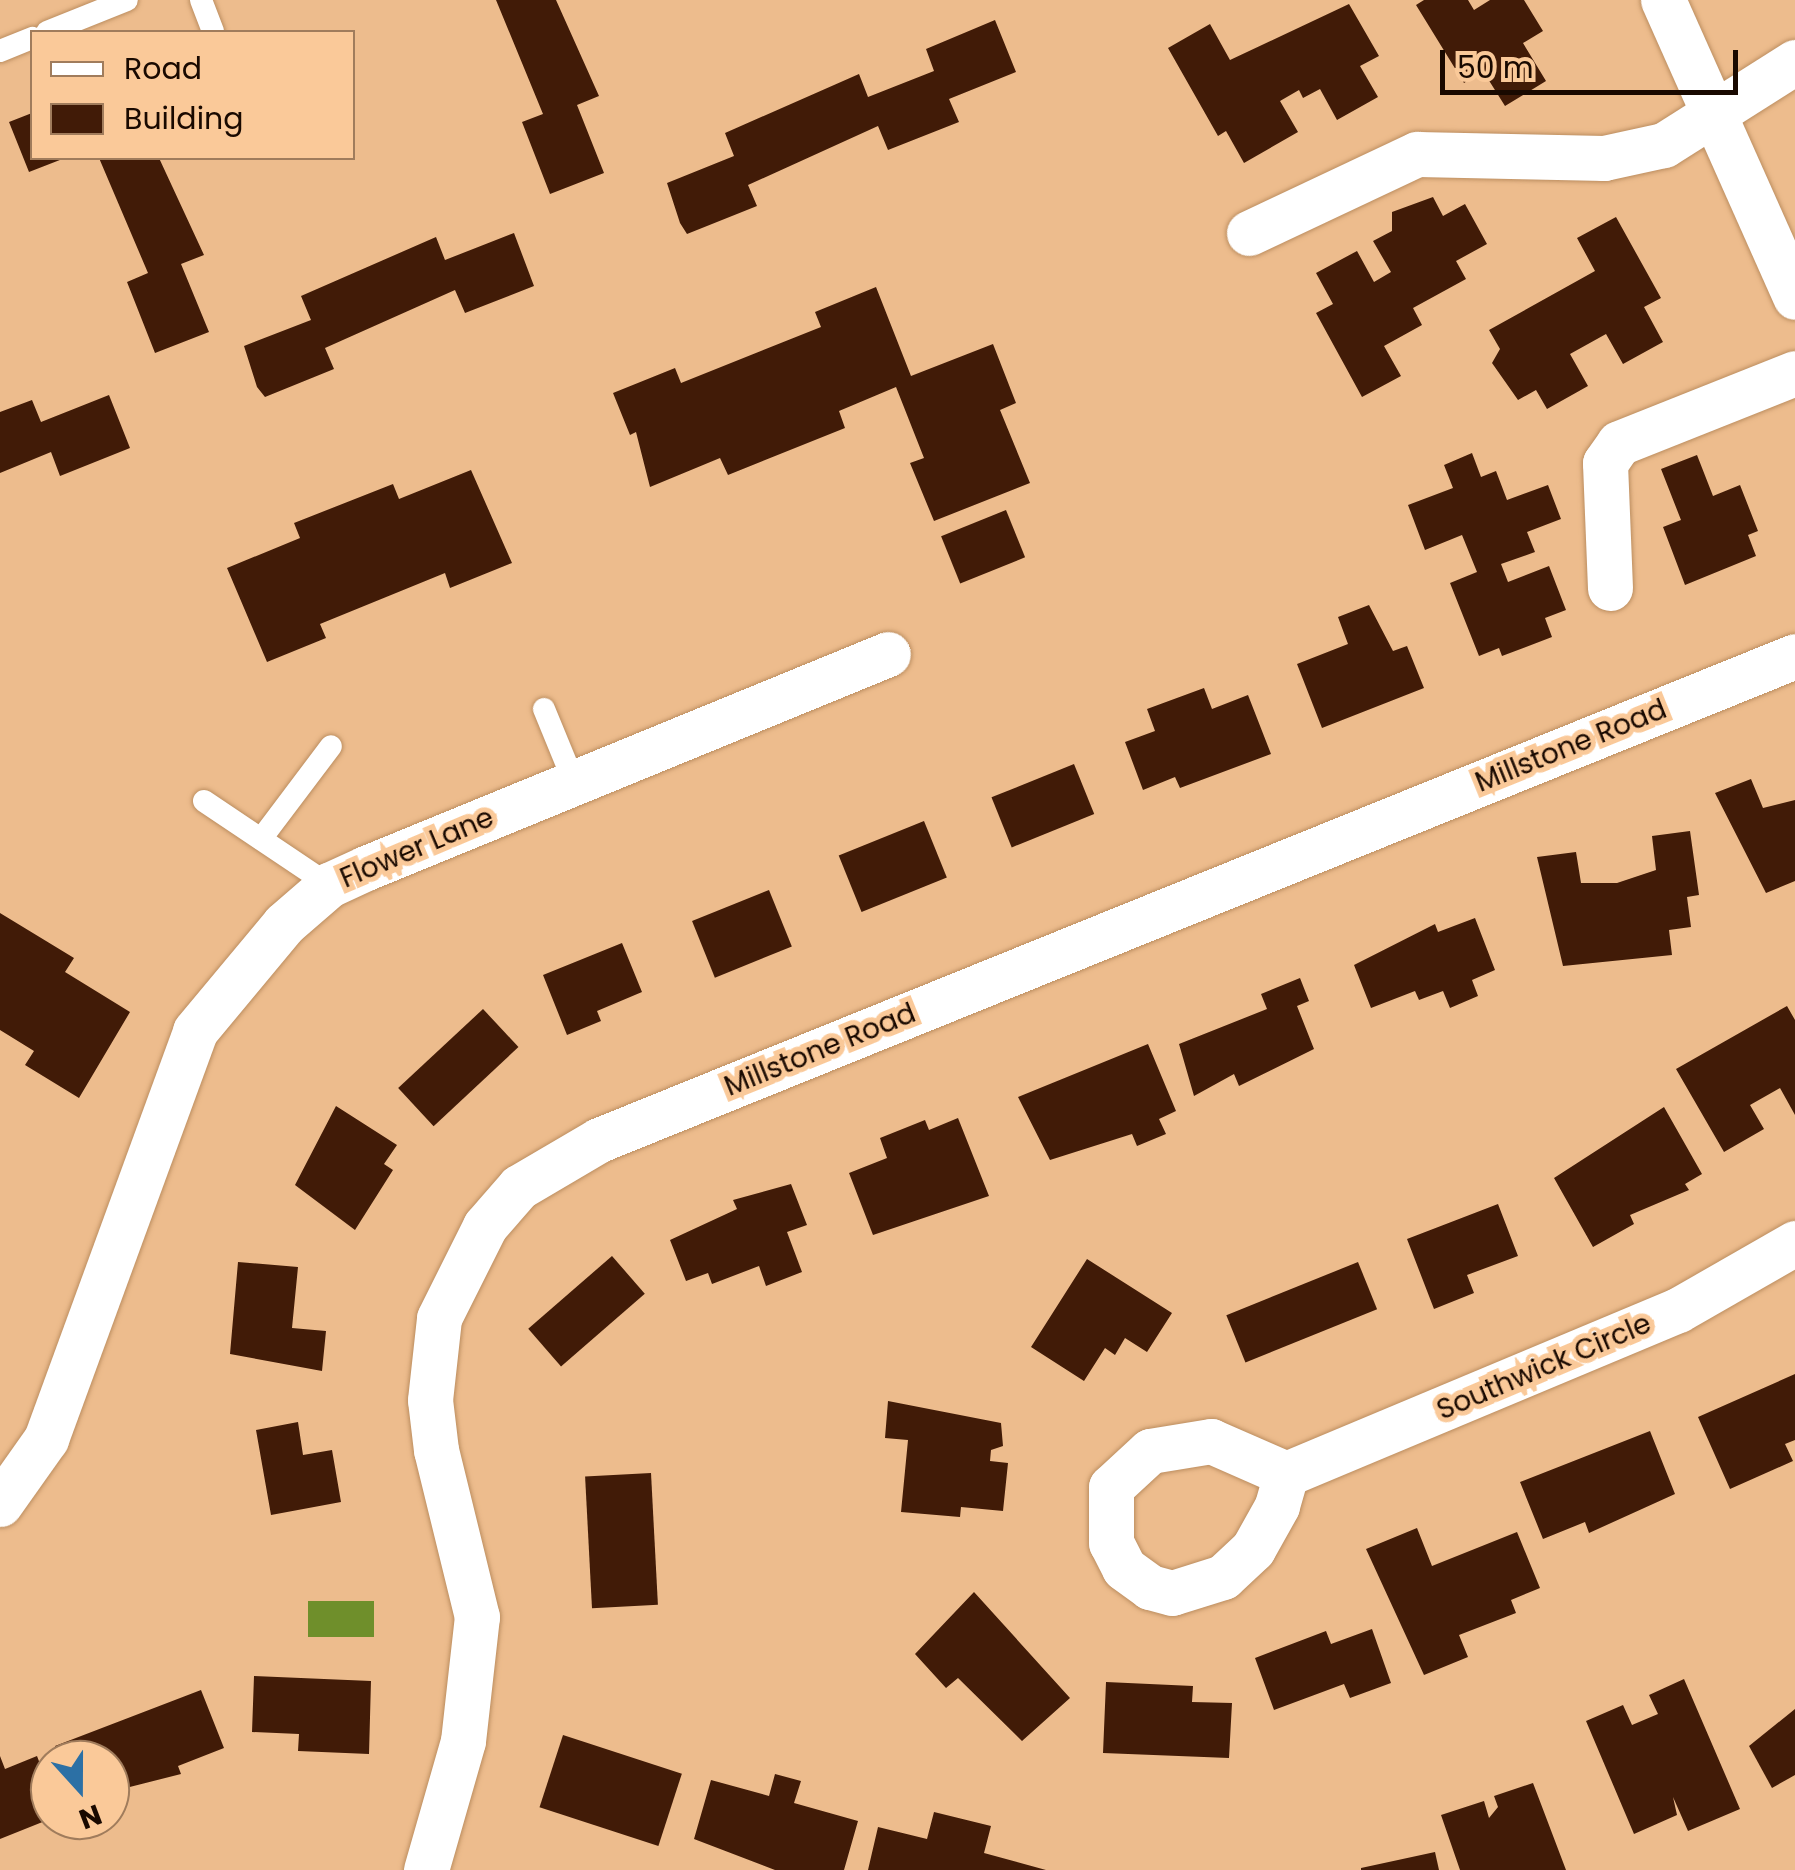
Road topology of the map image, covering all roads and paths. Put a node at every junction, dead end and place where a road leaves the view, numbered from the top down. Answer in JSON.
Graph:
{"nodes":[{"id":1,"x":128,"y":0,"type":"edge"},
{"id":2,"x":201,"y":0,"type":"edge"},
{"id":3,"x":1663,"y":0,"type":"edge"},
{"id":4,"x":52,"y":30,"type":"edge"},
{"id":5,"x":212,"y":30,"type":"edge"},
{"id":6,"x":30,"y":39,"type":"edge"},
{"id":7,"x":0,"y":52,"type":"edge"},
{"id":8,"x":1795,"y":62,"type":"edge"},
{"id":9,"x":1717,"y":114,"type":"junction"},
{"id":10,"x":1249,"y":232,"type":"dead end"},
{"id":11,"x":1795,"y":297,"type":"edge"},
{"id":12,"x":1795,"y":373,"type":"edge"},
{"id":13,"x":1610,"y":588,"type":"dead end"},
{"id":14,"x":888,"y":654,"type":"dead end"},
{"id":15,"x":1795,"y":656,"type":"edge"},
{"id":16,"x":544,"y":709,"type":"dead end"},
{"id":17,"x":331,"y":746,"type":"dead end"},
{"id":18,"x":574,"y":782,"type":"junction"},
{"id":19,"x":204,"y":801,"type":"dead end"},
{"id":20,"x":261,"y":839,"type":"junction"},
{"id":21,"x":329,"y":885,"type":"junction"},
{"id":22,"x":1795,"y":1244,"type":"edge"},
{"id":23,"x":1286,"y":1474,"type":"dead end"},
{"id":24,"x":0,"y":1504,"type":"edge"},
{"id":25,"x":426,"y":1870,"type":"edge"}],
"edges":[{"from":1,"to":4,"type":"lane"},
{"from":2,"to":5,"type":"lane"},
{"from":3,"to":9,"type":"street"},
{"from":6,"to":7,"type":"lane"},
{"from":8,"to":9,"type":"street"},
{"from":9,"to":10,"type":"street"},
{"from":9,"to":11,"type":"street"},
{"from":12,"to":13,"type":"street"},
{"from":14,"to":18,"type":"street","name":"Flower Lane"},
{"from":15,"to":25,"type":"street","name":"Millstone Road"},
{"from":16,"to":18,"type":"lane"},
{"from":17,"to":20,"type":"lane"},
{"from":18,"to":21,"type":"street","name":"Flower Lane"},
{"from":19,"to":20,"type":"lane"},
{"from":20,"to":21,"type":"lane"},
{"from":21,"to":24,"type":"street","name":"Flower Lane"},
{"from":22,"to":23,"type":"street","name":"Southwick Circle"}]}
